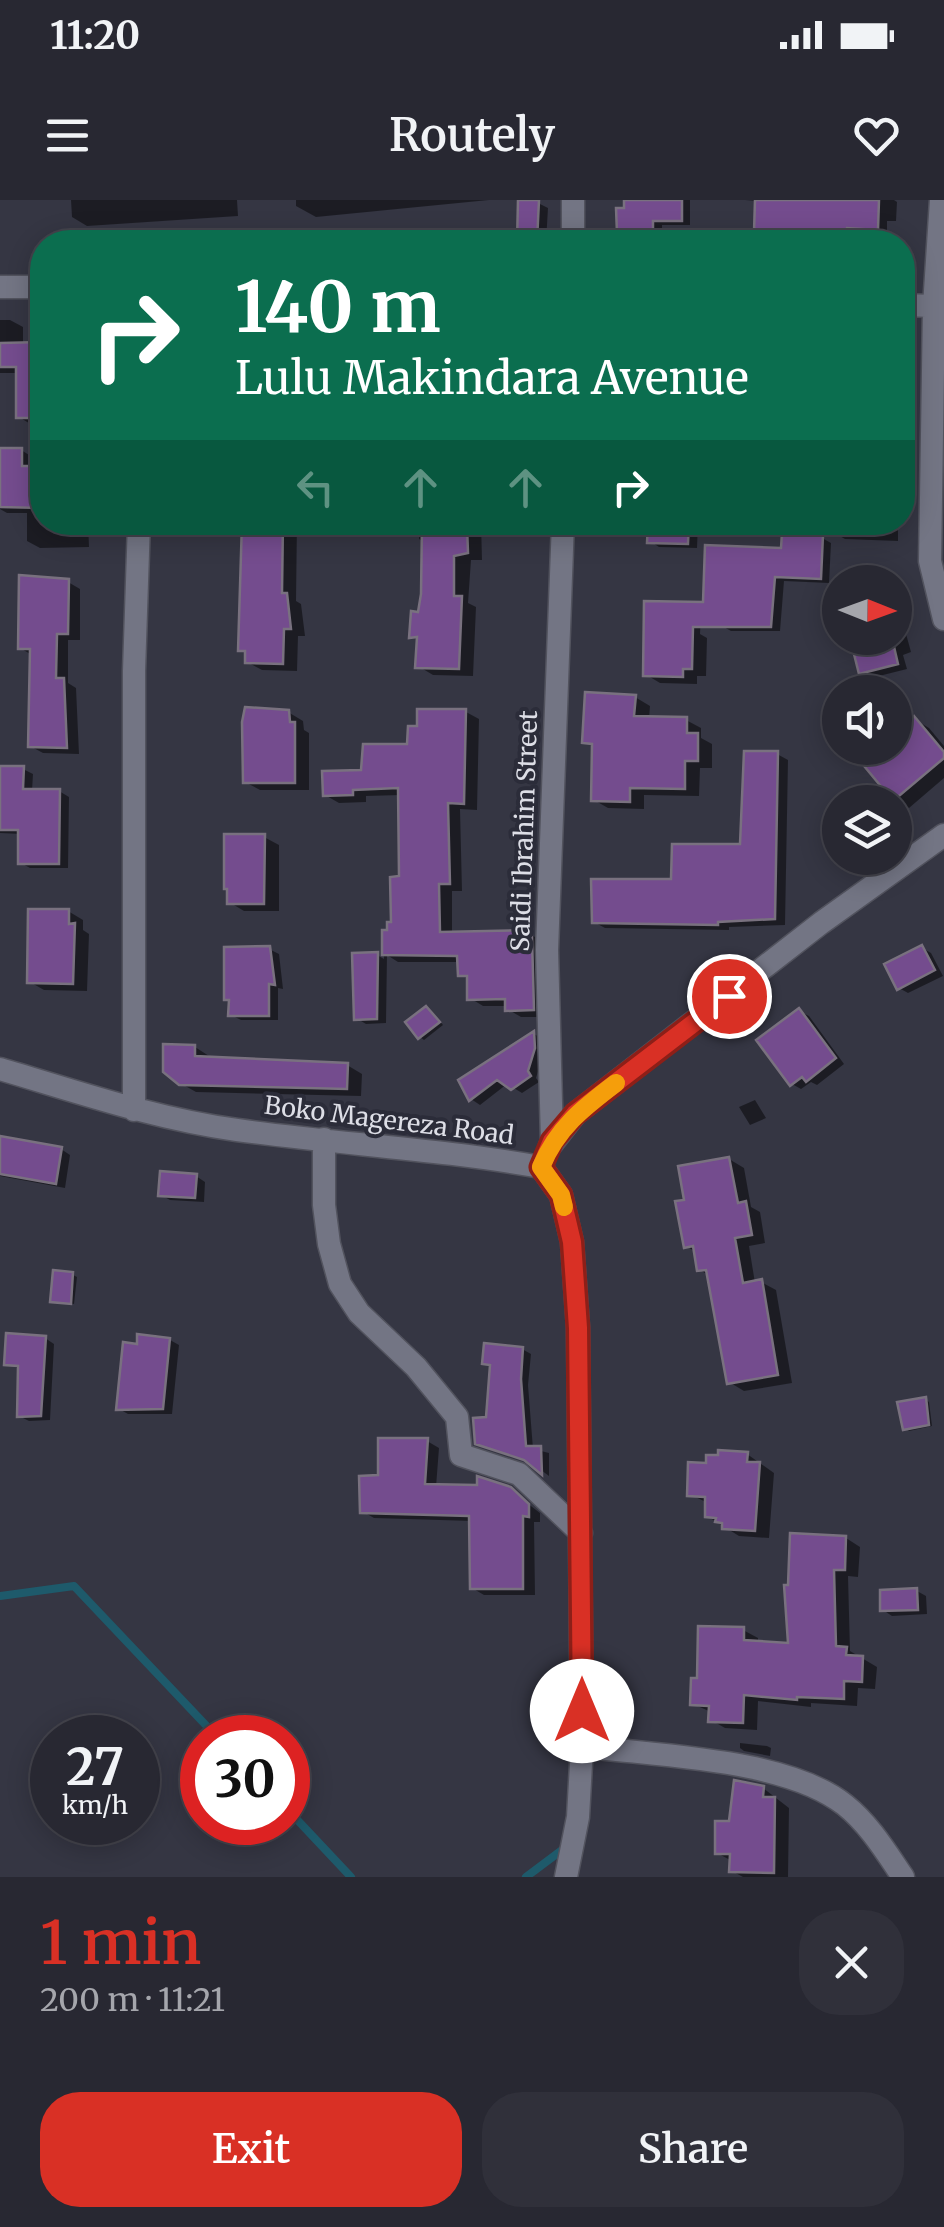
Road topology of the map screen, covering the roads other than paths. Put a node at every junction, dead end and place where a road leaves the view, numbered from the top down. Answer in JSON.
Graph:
{"nodes":[{"id":1,"x":572,"y":200,"type":"edge"},
{"id":2,"x":941,"y":200,"type":"edge"},
{"id":3,"x":573,"y":230,"type":"edge"},
{"id":4,"x":0,"y":287,"type":"edge"},
{"id":5,"x":30,"y":288,"type":"edge"},
{"id":6,"x":915,"y":305,"type":"edge"},
{"id":7,"x":934,"y":306,"type":"junction"},
{"id":8,"x":139,"y":535,"type":"edge"},
{"id":9,"x":563,"y":535,"type":"edge"},
{"id":10,"x":944,"y":618,"type":"edge"},
{"id":11,"x":944,"y":835,"type":"edge"},
{"id":12,"x":0,"y":1068,"type":"edge"},
{"id":13,"x":134,"y":1110,"type":"junction"},
{"id":14,"x":324,"y":1139,"type":"junction"},
{"id":15,"x":552,"y":1141,"type":"junction"},
{"id":16,"x":541,"y":1167,"type":"junction"},
{"id":17,"x":582,"y":1533,"type":"junction"},
{"id":18,"x":582,"y":1746,"type":"junction"},
{"id":19,"x":566,"y":1877,"type":"edge"},
{"id":20,"x":903,"y":1877,"type":"edge"}],
"edges":[{"from":1,"to":3,"type":"street"},
{"from":2,"to":7,"type":"street"},
{"from":4,"to":5,"type":"street"},
{"from":6,"to":7,"type":"street"},
{"from":7,"to":10,"type":"street"},
{"from":8,"to":13,"type":"street"},
{"from":9,"to":15,"type":"street","name":"Saidi Ibrahim Street"},
{"from":11,"to":15,"type":"street"},
{"from":12,"to":13,"type":"street","name":"Boko Magereza Road"},
{"from":13,"to":14,"type":"street","name":"Boko Magereza Road"},
{"from":14,"to":16,"type":"street","name":"Boko Magereza Road"},
{"from":14,"to":17,"type":"street"},
{"from":15,"to":16,"type":"street"},
{"from":16,"to":17,"type":"street","name":"Boko Magereza Road"},
{"from":17,"to":18,"type":"street","name":"Boko Magereza Road"},
{"from":18,"to":19,"type":"street","name":"Boko Magereza Road"},
{"from":18,"to":20,"type":"street"}]}
